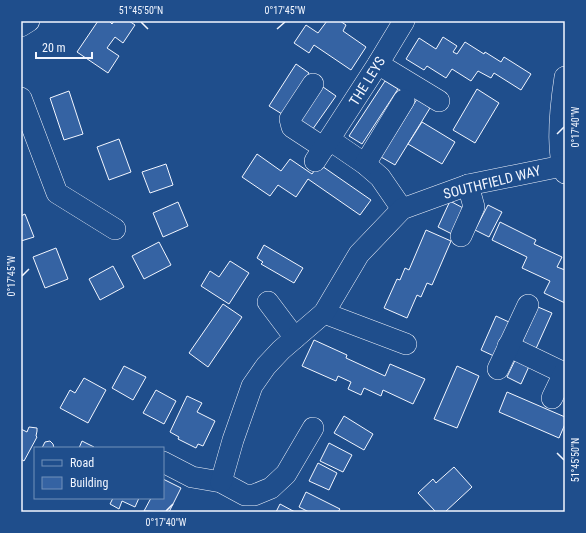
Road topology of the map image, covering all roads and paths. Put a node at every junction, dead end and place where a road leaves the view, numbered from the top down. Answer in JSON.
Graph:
{"nodes":[{"id":1,"x":29,"y":21,"type":"edge"},
{"id":2,"x":404,"y":21,"type":"edge"},
{"id":3,"x":21,"y":26,"type":"edge"},
{"id":4,"x":378,"y":64,"type":"junction"},
{"id":5,"x":565,"y":77,"type":"edge"},
{"id":6,"x":313,"y":84,"type":"dead end"},
{"id":7,"x":21,"y":98,"type":"edge"},
{"id":8,"x":404,"y":100,"type":"dead end"},
{"id":9,"x":439,"y":101,"type":"dead end"},
{"id":10,"x":323,"y":150,"type":"junction"},
{"id":11,"x":365,"y":164,"type":"junction"},
{"id":12,"x":563,"y":169,"type":"edge"},
{"id":13,"x":468,"y":185,"type":"junction"},
{"id":14,"x":402,"y":209,"type":"junction"},
{"id":15,"x":115,"y":229,"type":"dead end"},
{"id":16,"x":461,"y":236,"type":"dead end"},
{"id":17,"x":268,"y":302,"type":"dead end"},
{"id":18,"x":528,"y":305,"type":"dead end"},
{"id":19,"x":324,"y":313,"type":"junction"},
{"id":20,"x":295,"y":338,"type":"junction"},
{"id":21,"x":406,"y":344,"type":"dead end"},
{"id":22,"x":508,"y":346,"type":"junction"},
{"id":23,"x":498,"y":369,"type":"dead end"},
{"id":24,"x":562,"y":381,"type":"edge"},
{"id":25,"x":313,"y":428,"type":"dead end"},
{"id":26,"x":164,"y":463,"type":"edge"},
{"id":27,"x":222,"y":482,"type":"junction"},
{"id":28,"x":244,"y":503,"type":"edge"}],
"edges":[{"from":1,"to":3,"type":"street"},
{"from":2,"to":4,"type":"street","name":"THE LEYS"},
{"from":4,"to":9,"type":"street"},
{"from":4,"to":10,"type":"street","name":"THE LEYS"},
{"from":5,"to":12,"type":"street"},
{"from":6,"to":10,"type":"street"},
{"from":7,"to":15,"type":"street"},
{"from":8,"to":11,"type":"street"},
{"from":10,"to":11,"type":"street"},
{"from":11,"to":14,"type":"street"},
{"from":12,"to":13,"type":"street","name":"SOUTHFIELD WAY"},
{"from":13,"to":14,"type":"street","name":"SOUTHFIELD WAY"},
{"from":13,"to":16,"type":"street"},
{"from":14,"to":19,"type":"street","name":"SOUTHFIELD WAY"},
{"from":17,"to":20,"type":"street"},
{"from":18,"to":22,"type":"street"},
{"from":19,"to":20,"type":"street","name":"SOUTHFIELD WAY"},
{"from":19,"to":21,"type":"street"},
{"from":20,"to":27,"type":"street","name":"SOUTHFIELD WAY"},
{"from":22,"to":23,"type":"street"},
{"from":22,"to":24,"type":"street"},
{"from":25,"to":28,"type":"street"},
{"from":26,"to":27,"type":"street"},
{"from":27,"to":28,"type":"street"}]}
